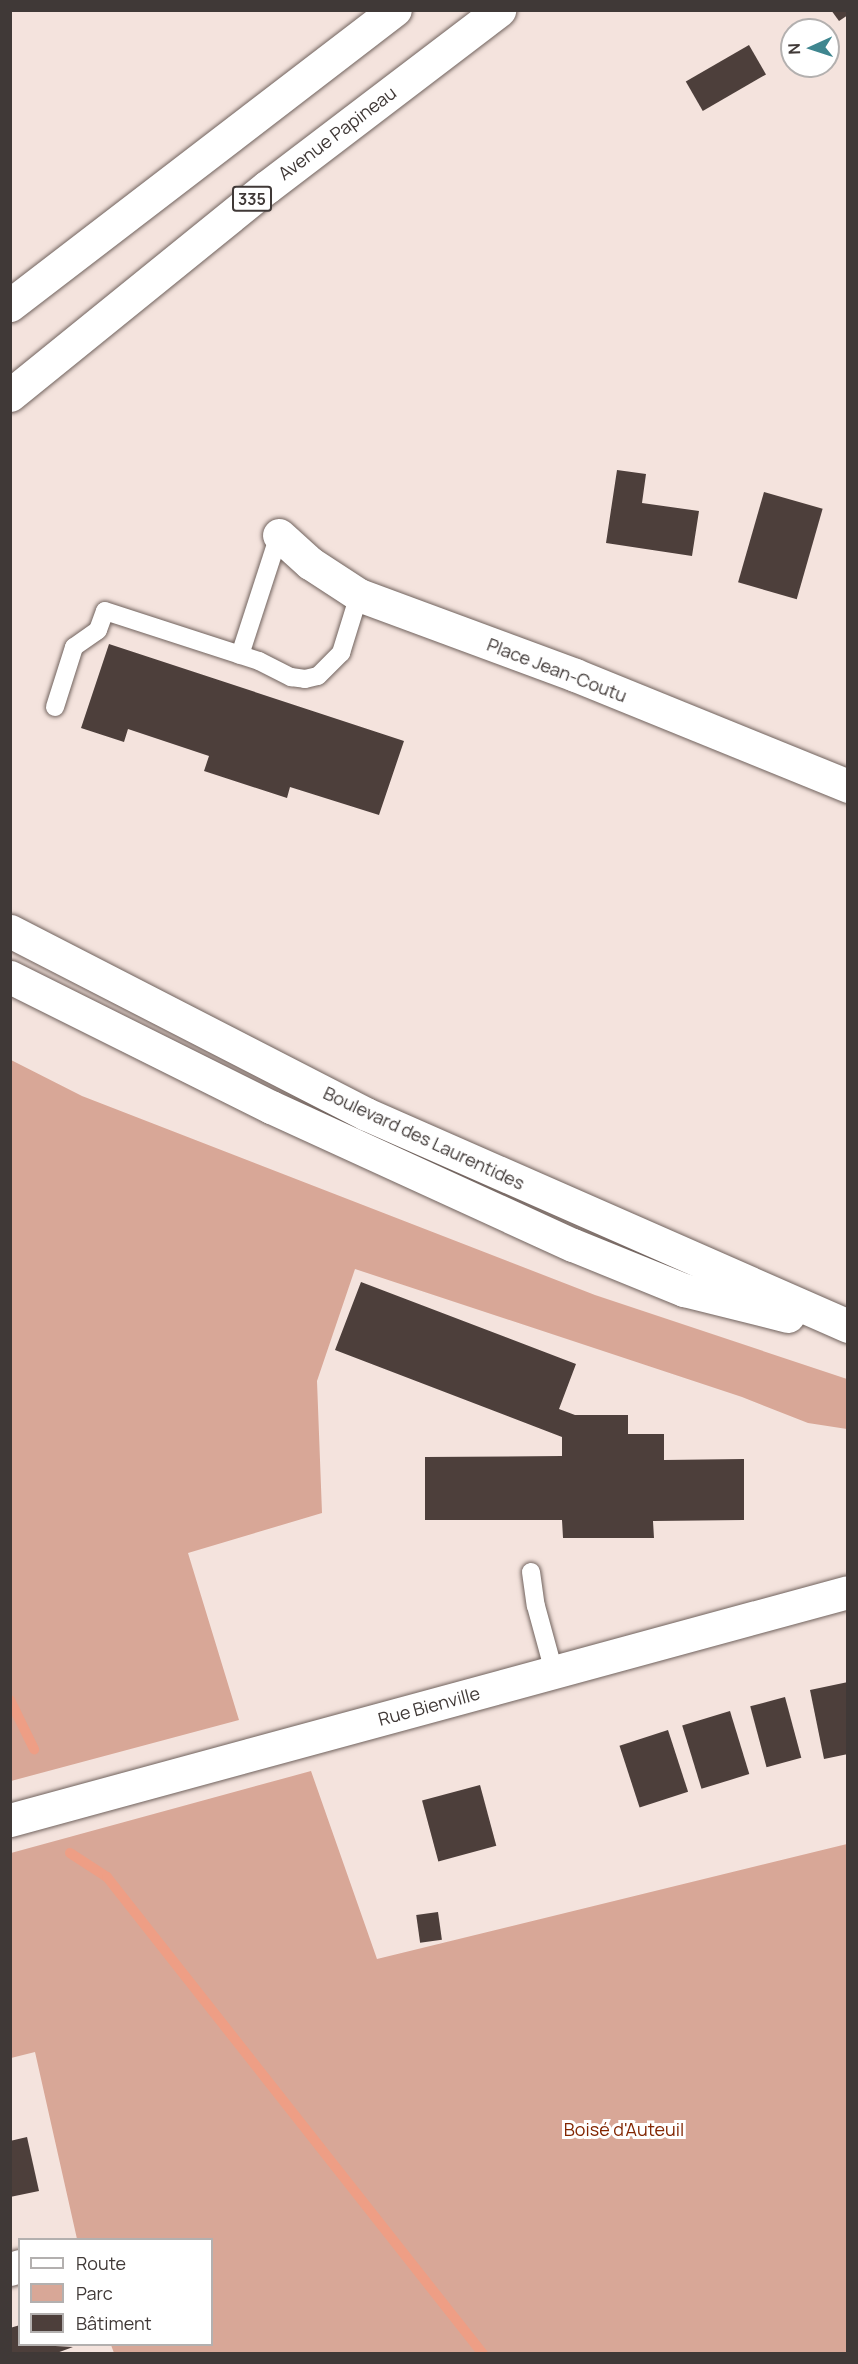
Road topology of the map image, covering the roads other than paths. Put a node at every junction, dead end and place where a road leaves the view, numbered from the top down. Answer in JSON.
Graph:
{"nodes":[{"id":1,"x":395,"y":10,"type":"edge"},
{"id":2,"x":499,"y":10,"type":"edge"},
{"id":3,"x":10,"y":305,"type":"edge"},
{"id":4,"x":10,"y":395,"type":"edge"},
{"id":5,"x":279,"y":535,"type":"joint"},
{"id":6,"x":359,"y":595,"type":"junction"},
{"id":7,"x":240,"y":655,"type":"junction"},
{"id":8,"x":55,"y":707,"type":"dead end"},
{"id":9,"x":848,"y":786,"type":"edge"},
{"id":10,"x":10,"y":931,"type":"edge"},
{"id":11,"x":10,"y":977,"type":"edge"},
{"id":12,"x":848,"y":1328,"type":"edge"},
{"id":13,"x":531,"y":1572,"type":"dead end"},
{"id":14,"x":848,"y":1592,"type":"edge"},
{"id":15,"x":554,"y":1672,"type":"junction"},
{"id":16,"x":10,"y":1820,"type":"edge"}],
"edges":[{"from":1,"to":3,"type":"main road"},
{"from":2,"to":4,"type":"main road","name":"Avenue Papineau","number":"335"},
{"from":5,"to":6,"type":"main road","name":"Place Jean-Coutu"},
{"from":5,"to":7,"type":"lane"},
{"from":6,"to":7,"type":"lane"},
{"from":6,"to":9,"type":"main road","name":"Place Jean-Coutu"},
{"from":7,"to":8,"type":"lane"},
{"from":10,"to":12,"type":"main road","name":"Boulevard des Laurentides"},
{"from":11,"to":12,"type":"main road","name":"Boulevard des Laurentides"},
{"from":13,"to":15,"type":"lane"},
{"from":14,"to":15,"type":"main road","name":"Rue Bienville"},
{"from":15,"to":16,"type":"main road","name":"Rue Bienville"}]}
